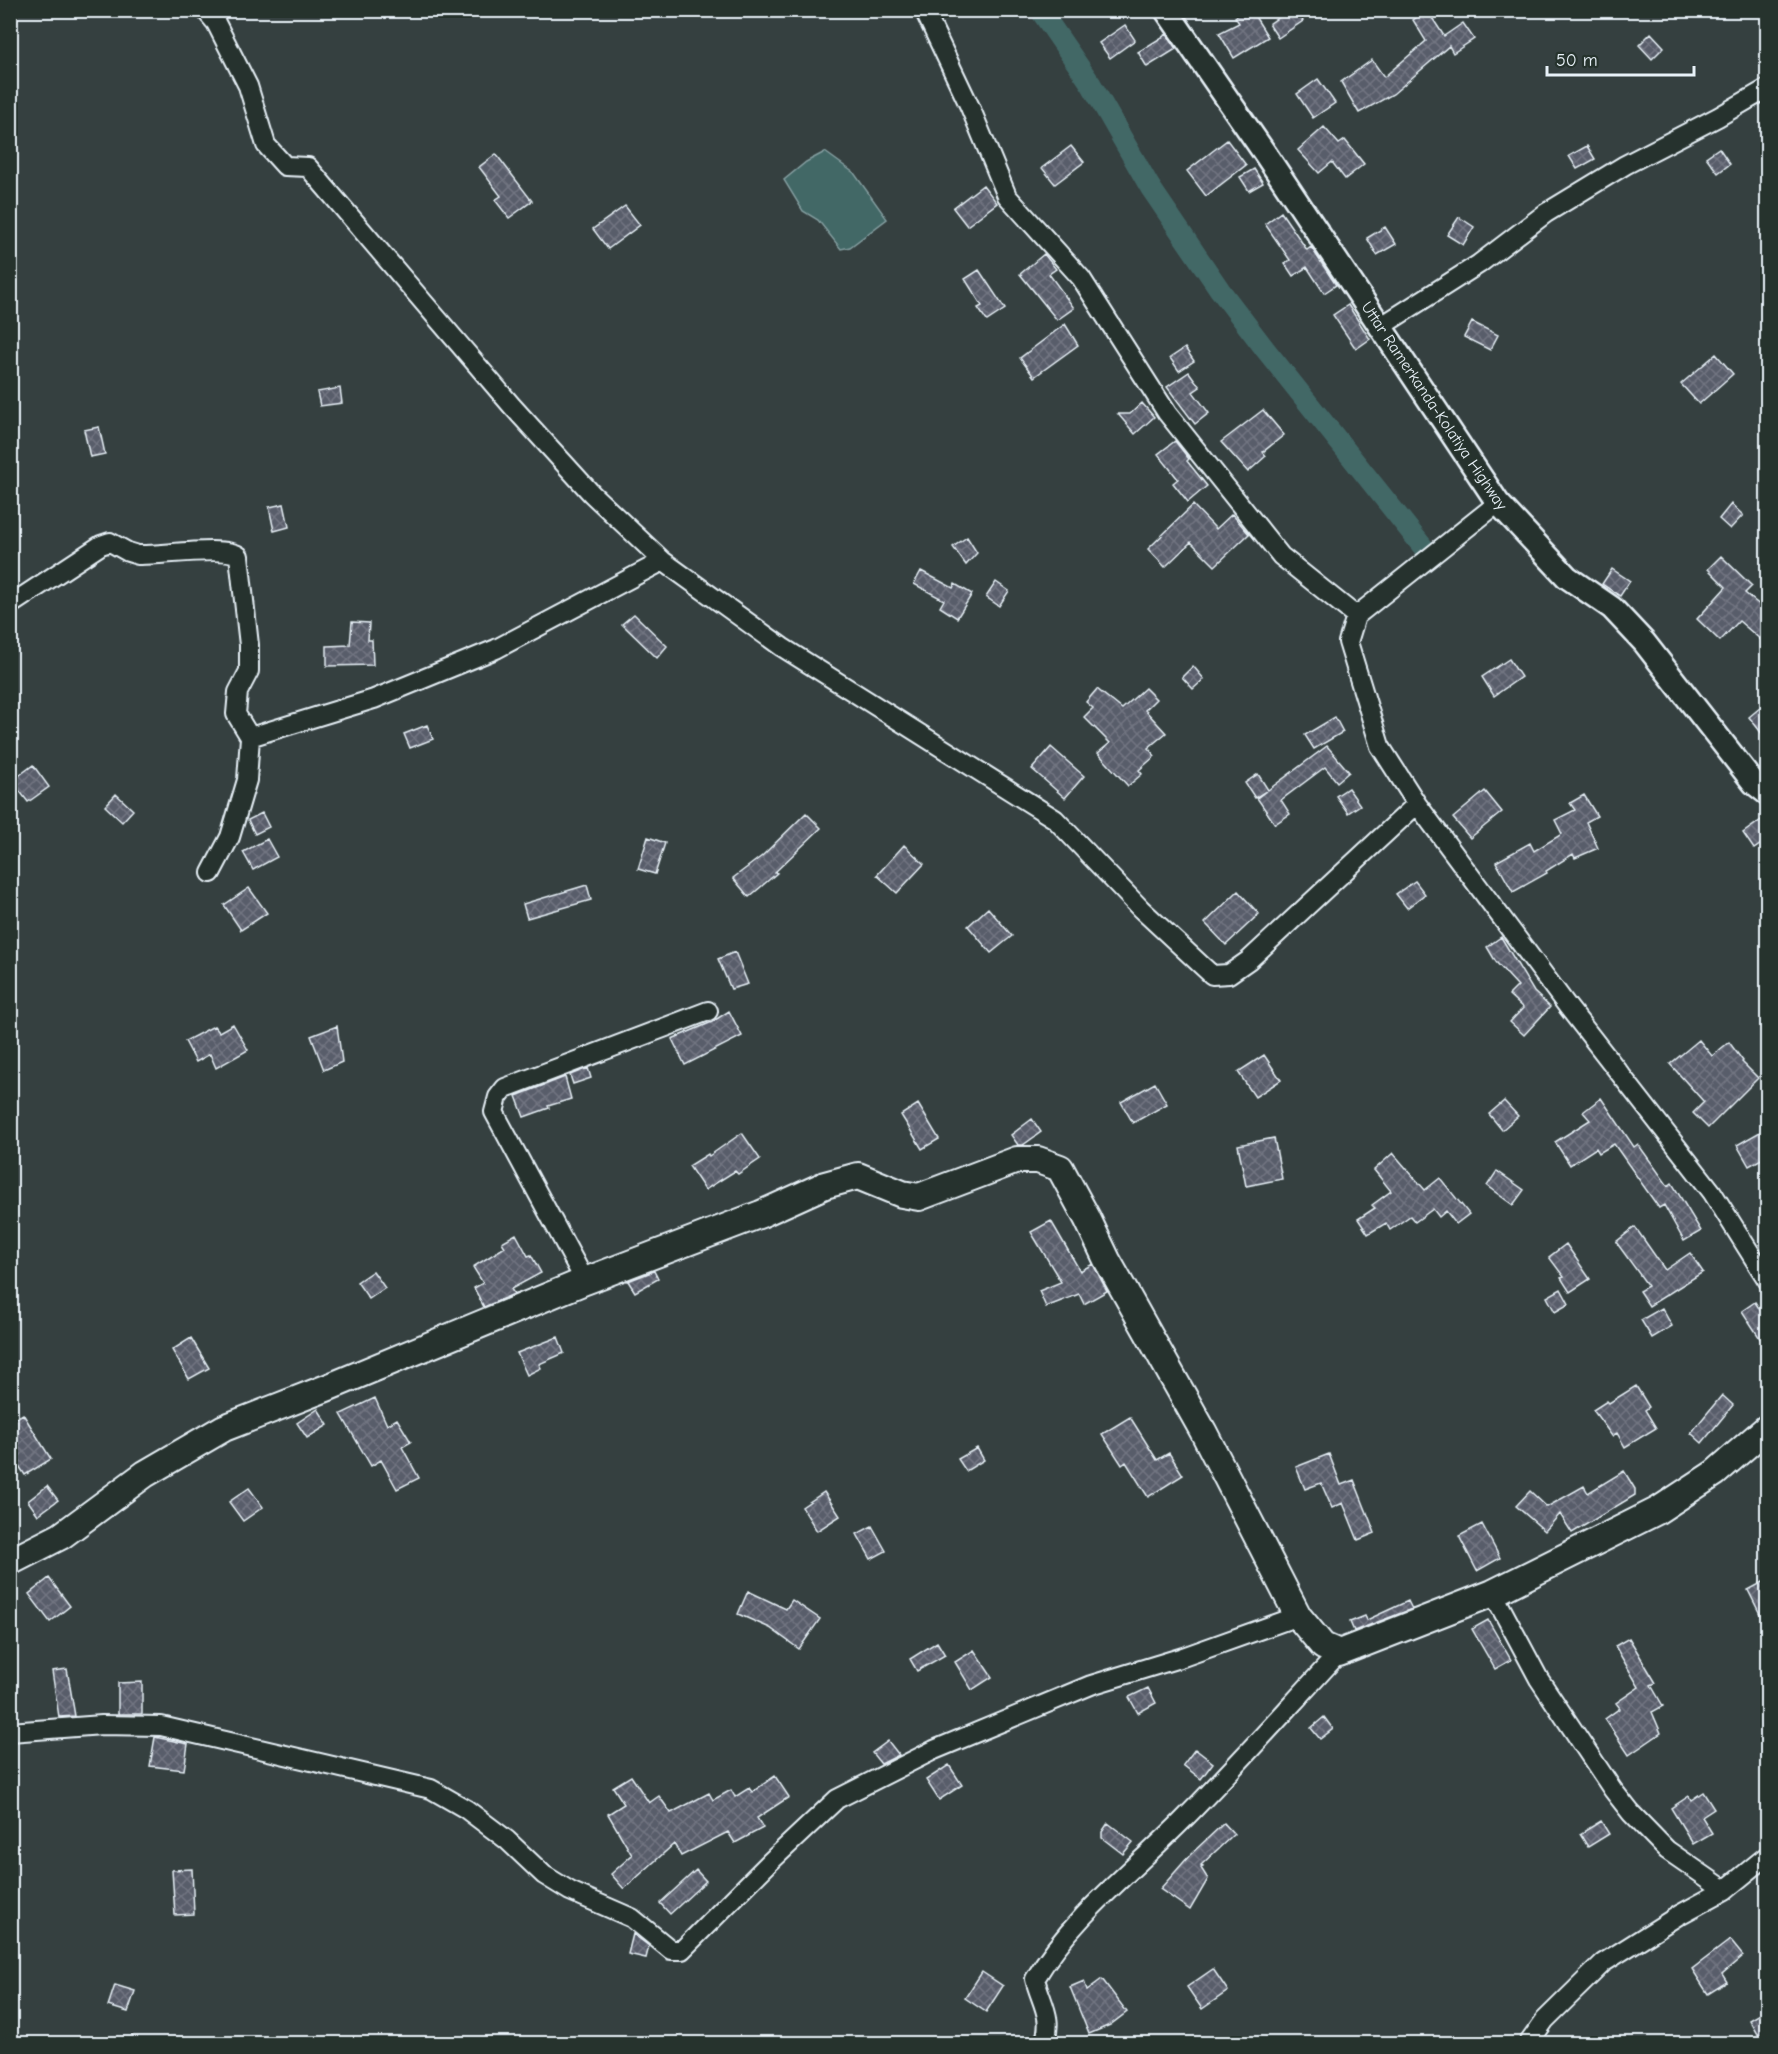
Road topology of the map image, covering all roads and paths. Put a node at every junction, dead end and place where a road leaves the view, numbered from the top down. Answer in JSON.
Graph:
{"nodes":[{"id":1,"x":205,"y":10,"type":"edge"},
{"id":2,"x":924,"y":10,"type":"edge"},
{"id":3,"x":1166,"y":10,"type":"edge"},
{"id":4,"x":1767,"y":87,"type":"edge"},
{"id":5,"x":1380,"y":327,"type":"junction"},
{"id":6,"x":1498,"y":503,"type":"junction"},
{"id":7,"x":663,"y":561,"type":"junction"},
{"id":8,"x":10,"y":605,"type":"edge"},
{"id":9,"x":1356,"y":616,"type":"junction"},
{"id":10,"x":250,"y":736,"type":"junction"},
{"id":11,"x":1767,"y":794,"type":"edge"},
{"id":12,"x":1417,"y":804,"type":"junction"},
{"id":13,"x":211,"y":873,"type":"dead end"},
{"id":14,"x":708,"y":1011,"type":"dead end"},
{"id":15,"x":585,"y":1281,"type":"junction"},
{"id":16,"x":1767,"y":1281,"type":"edge"},
{"id":17,"x":1767,"y":1427,"type":"edge"},
{"id":18,"x":10,"y":1562,"type":"edge"},
{"id":19,"x":1493,"y":1593,"type":"junction"},
{"id":20,"x":1298,"y":1616,"type":"junction"},
{"id":21,"x":1339,"y":1653,"type":"junction"},
{"id":22,"x":10,"y":1732,"type":"edge"},
{"id":23,"x":1767,"y":1855,"type":"edge"},
{"id":24,"x":1725,"y":1890,"type":"junction"},
{"id":25,"x":1043,"y":2043,"type":"edge"},
{"id":26,"x":1528,"y":2043,"type":"edge"}],
"edges":[{"from":1,"to":7,"type":"street"},
{"from":2,"to":9,"type":"street"},
{"from":3,"to":5,"type":"street","name":"Uttar Ramerkanda-Kolatiya Highway"},
{"from":4,"to":5,"type":"street"},
{"from":5,"to":6,"type":"street","name":"Uttar Ramerkanda-Kolatiya Highway"},
{"from":6,"to":9,"type":"street"},
{"from":6,"to":11,"type":"street","name":"Uttar Ramerkanda-Kolatiya Highway"},
{"from":7,"to":10,"type":"street"},
{"from":7,"to":12,"type":"street"},
{"from":8,"to":10,"type":"street"},
{"from":9,"to":12,"type":"street"},
{"from":10,"to":13,"type":"street"},
{"from":12,"to":16,"type":"street"},
{"from":14,"to":15,"type":"street"},
{"from":15,"to":18,"type":"main road"},
{"from":15,"to":20,"type":"main road"},
{"from":17,"to":19,"type":"main road"},
{"from":19,"to":21,"type":"main road"},
{"from":19,"to":24,"type":"street"},
{"from":20,"to":21,"type":"main road"},
{"from":20,"to":22,"type":"street"},
{"from":21,"to":25,"type":"street"},
{"from":23,"to":24,"type":"street"},
{"from":24,"to":26,"type":"street"}]}
